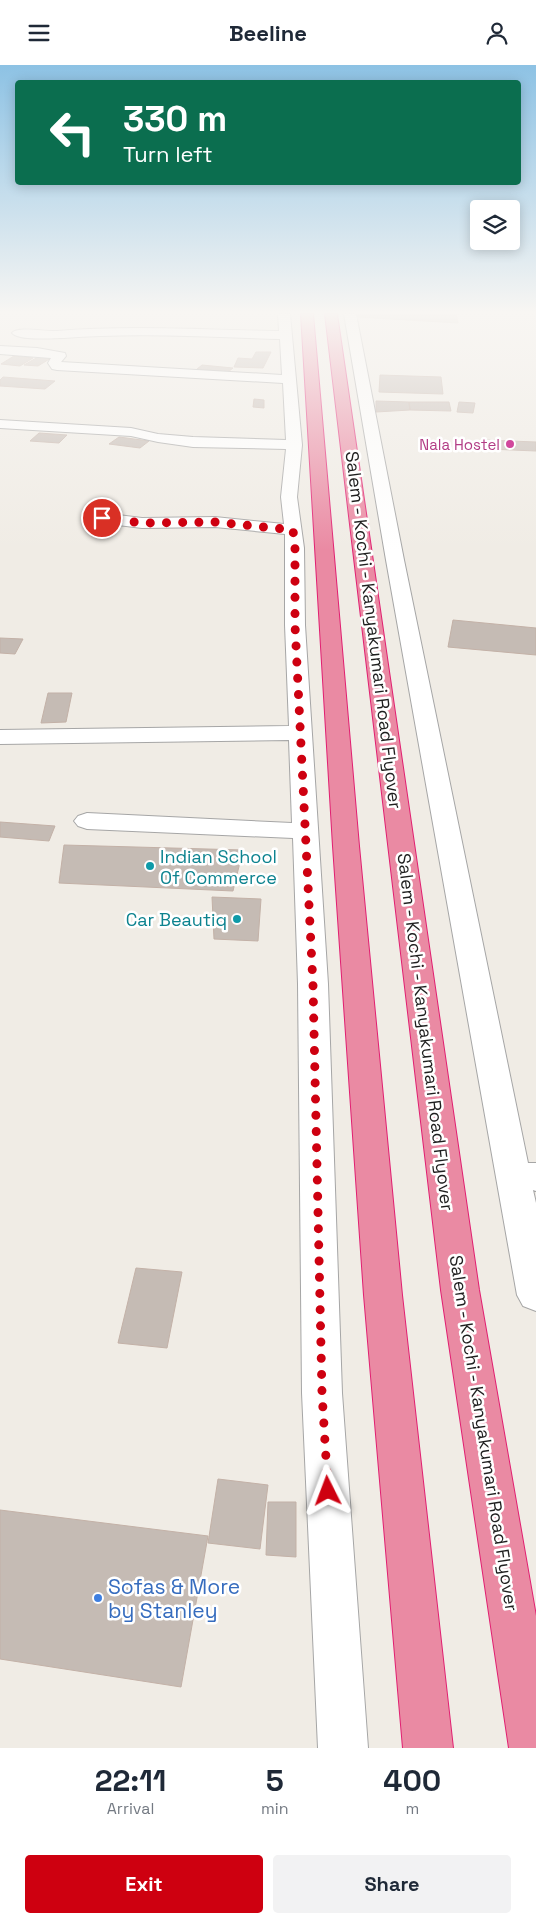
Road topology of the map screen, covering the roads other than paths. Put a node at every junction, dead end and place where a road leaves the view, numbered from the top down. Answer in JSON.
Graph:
{"nodes":[{"id":1,"x":291,"y":393,"type":"edge"},
{"id":2,"x":303,"y":393,"type":"edge"},
{"id":3,"x":341,"y":393,"type":"edge"},
{"id":4,"x":364,"y":393,"type":"edge"},
{"id":5,"x":57,"y":413,"type":"dead end"},
{"id":6,"x":0,"y":424,"type":"edge"},
{"id":7,"x":48,"y":427,"type":"junction"},
{"id":8,"x":294,"y":445,"type":"junction"},
{"id":9,"x":102,"y":518,"type":"dead end"},
{"id":10,"x":293,"y":530,"type":"junction"},
{"id":11,"x":301,"y":733,"type":"junction"},
{"id":12,"x":0,"y":737,"type":"edge"},
{"id":13,"x":87,"y":821,"type":"dead end"},
{"id":14,"x":306,"y":831,"type":"junction"},
{"id":15,"x":525,"y":1176,"type":"edge"},
{"id":16,"x":536,"y":1295,"type":"edge"},
{"id":17,"x":343,"y":1748,"type":"edge"},
{"id":18,"x":428,"y":1748,"type":"edge"},
{"id":19,"x":534,"y":1748,"type":"edge"}],
"edges":[{"from":1,"to":8,"type":"street"},
{"from":2,"to":18,"type":"highway","name":"Salem - Kochi - Kanyakumari Road Flyover"},
{"from":3,"to":19,"type":"highway","name":"Salem - Kochi - Kanyakumari Road Flyover"},
{"from":4,"to":15,"type":"street"},
{"from":5,"to":7,"type":"street"},
{"from":6,"to":7,"type":"street"},
{"from":7,"to":8,"type":"street"},
{"from":8,"to":10,"type":"street"},
{"from":9,"to":10,"type":"street"},
{"from":10,"to":11,"type":"street"},
{"from":11,"to":12,"type":"street"},
{"from":11,"to":14,"type":"street"},
{"from":13,"to":14,"type":"street"},
{"from":14,"to":17,"type":"street"},
{"from":15,"to":16,"type":"street"}]}
